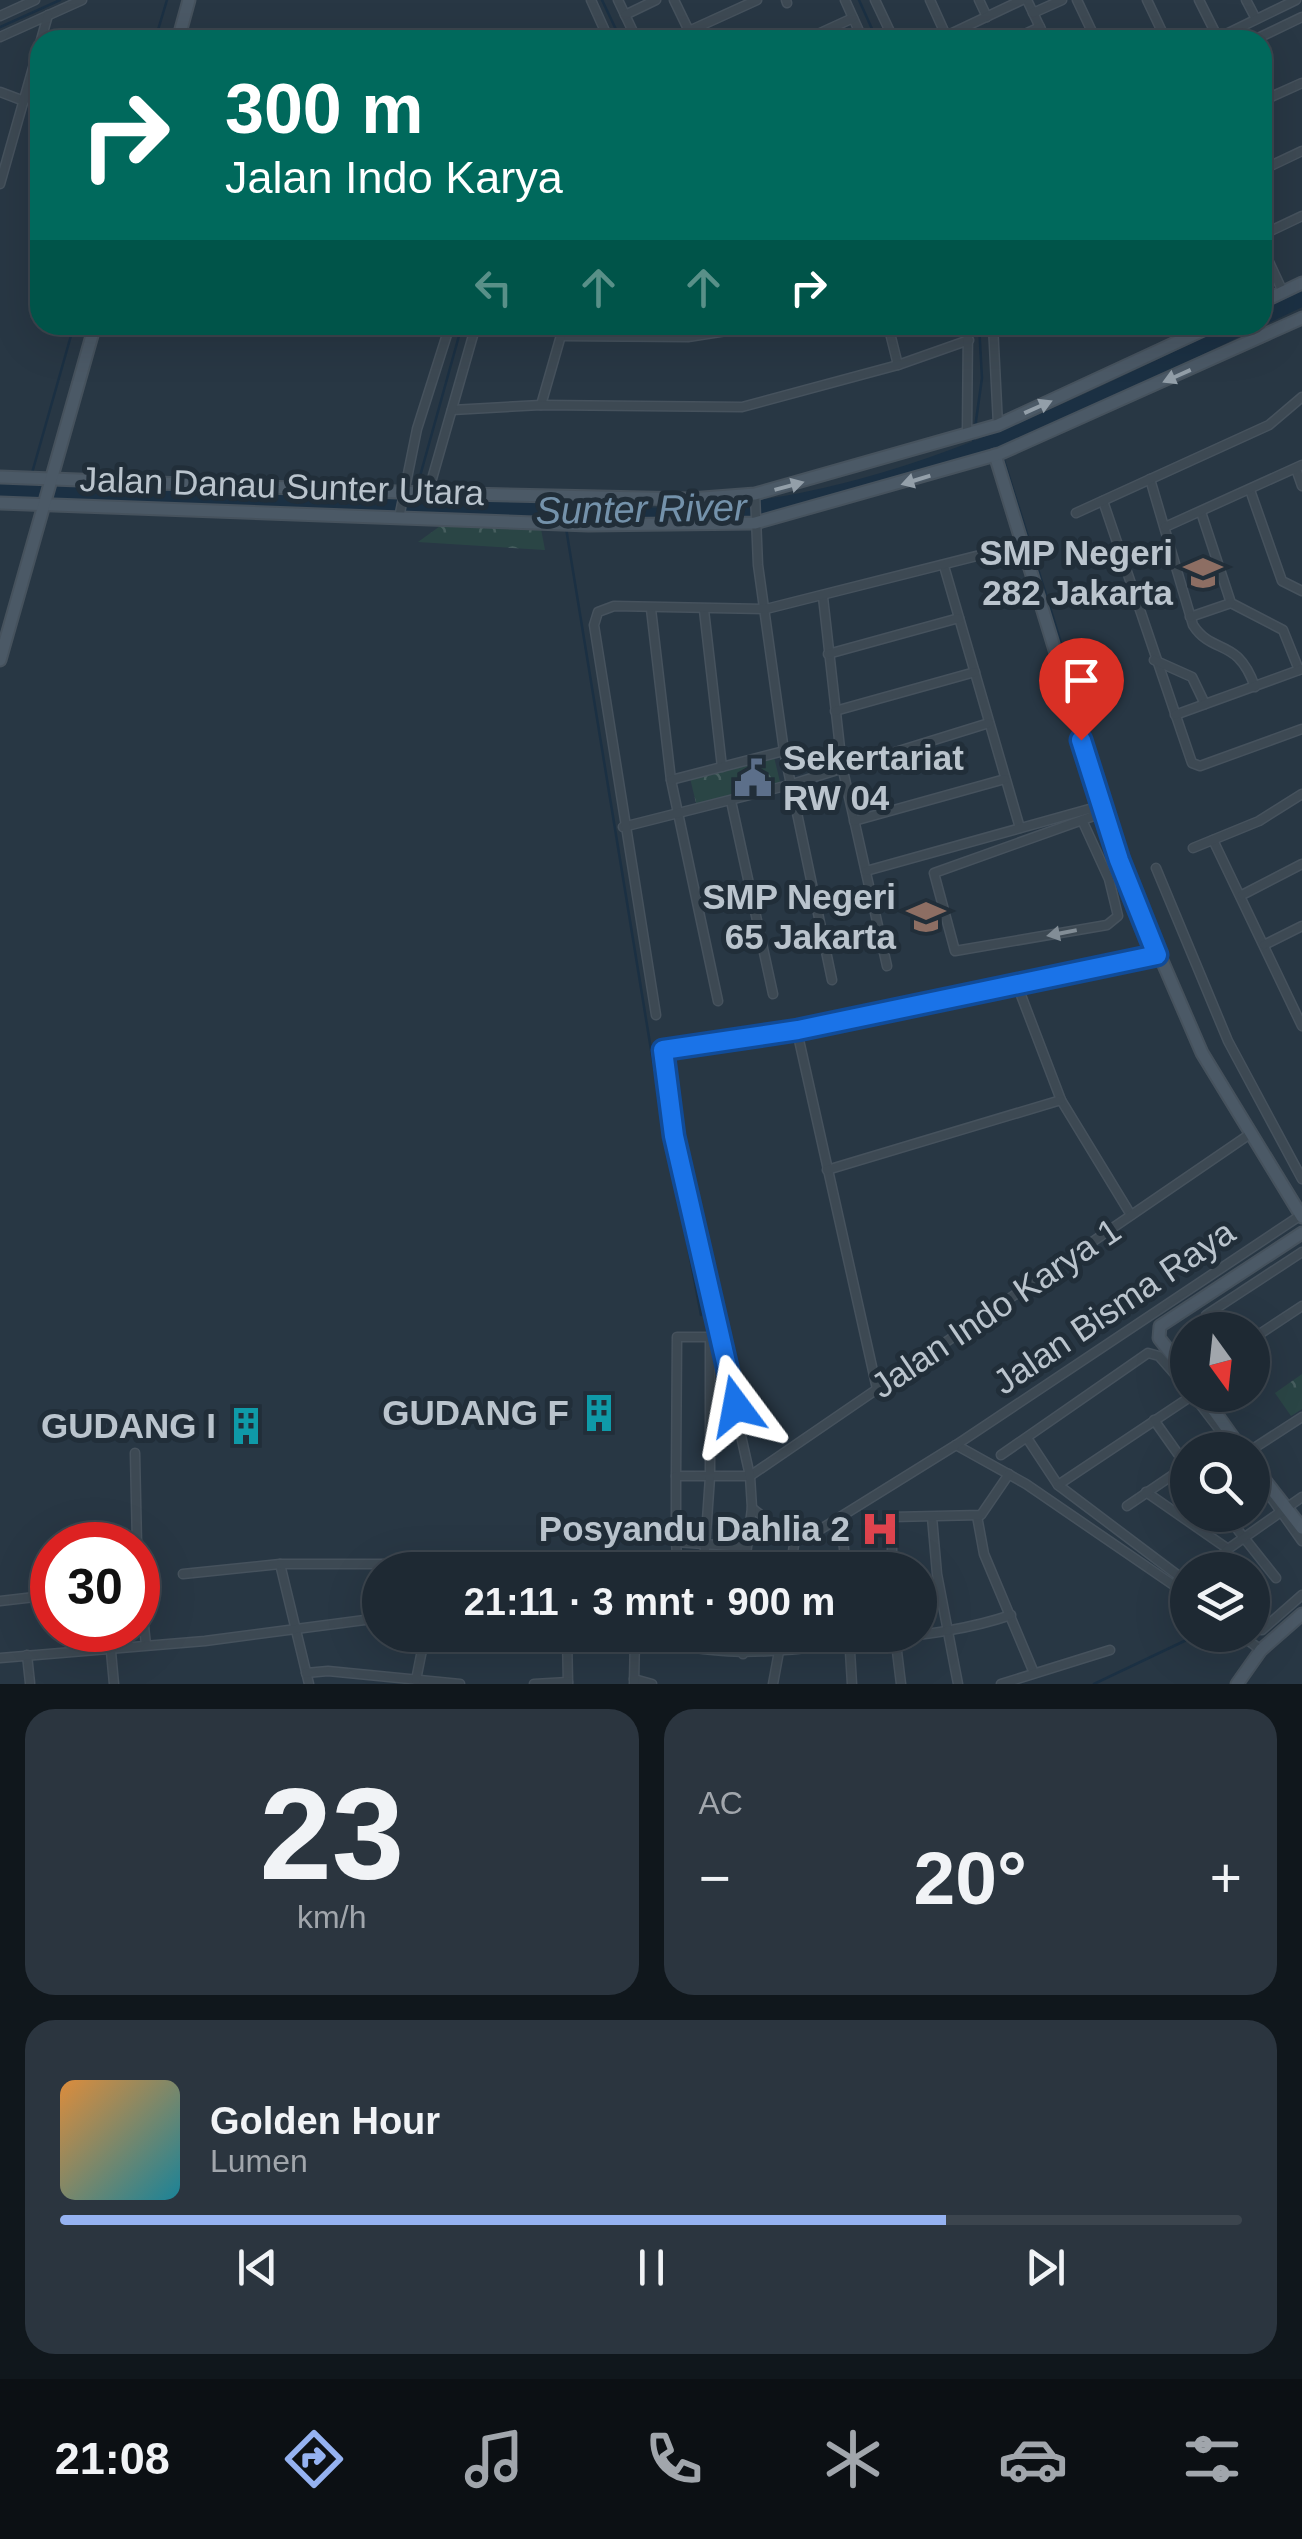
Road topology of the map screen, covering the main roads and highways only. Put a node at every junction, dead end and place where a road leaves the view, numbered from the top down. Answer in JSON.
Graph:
{"nodes":[{"id":1,"x":189,"y":0,"type":"edge"},
{"id":2,"x":181,"y":30,"type":"edge"},
{"id":3,"x":1302,"y":284,"type":"edge"},
{"id":4,"x":1272,"y":297,"type":"edge"},
{"id":5,"x":1302,"y":318,"type":"edge"},
{"id":6,"x":1272,"y":331,"type":"edge"},
{"id":7,"x":92,"y":335,"type":"edge"},
{"id":8,"x":1192,"y":335,"type":"edge"},
{"id":9,"x":1264,"y":335,"type":"edge"},
{"id":10,"x":997,"y":454,"type":"junction"},
{"id":11,"x":0,"y":478,"type":"edge"},
{"id":12,"x":48,"y":480,"type":"junction"},
{"id":13,"x":44,"y":502,"type":"junction"},
{"id":14,"x":0,"y":503,"type":"edge"},
{"id":15,"x":0,"y":660,"type":"edge"},
{"id":16,"x":1302,"y":1216,"type":"edge"},
{"id":17,"x":1297,"y":1236,"type":"edge"},
{"id":18,"x":1181,"y":1312,"type":"edge"},
{"id":19,"x":1170,"y":1319,"type":"edge"},
{"id":20,"x":1170,"y":1352,"type":"edge"},
{"id":21,"x":1270,"y":1490,"type":"edge"},
{"id":22,"x":1302,"y":1528,"type":"edge"},
{"id":23,"x":1302,"y":1614,"type":"edge"},
{"id":24,"x":1237,"y":1684,"type":"edge"}],
"edges":[{"from":1,"to":2,"type":"main road"},
{"from":3,"to":4,"type":"main road"},
{"from":5,"to":6,"type":"main road","name":"Jalan Danau Sunter Utara","one_way":true},
{"from":7,"to":12,"type":"main road"},
{"from":12,"to":8,"type":"main road","name":"Jalan Danau Sunter Utara","one_way":true},
{"from":9,"to":10,"type":"main road","name":"Jalan Danau Sunter Utara","one_way":true},
{"from":10,"to":13,"type":"main road","name":"Jalan Danau Sunter Utara","one_way":true},
{"from":10,"to":16,"type":"main road"},
{"from":11,"to":12,"type":"main road","name":"Jalan Danau Sunter Utara"},
{"from":12,"to":13,"type":"main road"},
{"from":13,"to":14,"type":"main road","name":"Jalan Danau Sunter Utara"},
{"from":13,"to":15,"type":"main road"},
{"from":17,"to":18,"type":"main road","name":"Jalan Bisma Raya"},
{"from":19,"to":20,"type":"main road","name":"Jalan Bisma Raya"},
{"from":21,"to":22,"type":"main road"},
{"from":23,"to":24,"type":"main road"}]}
